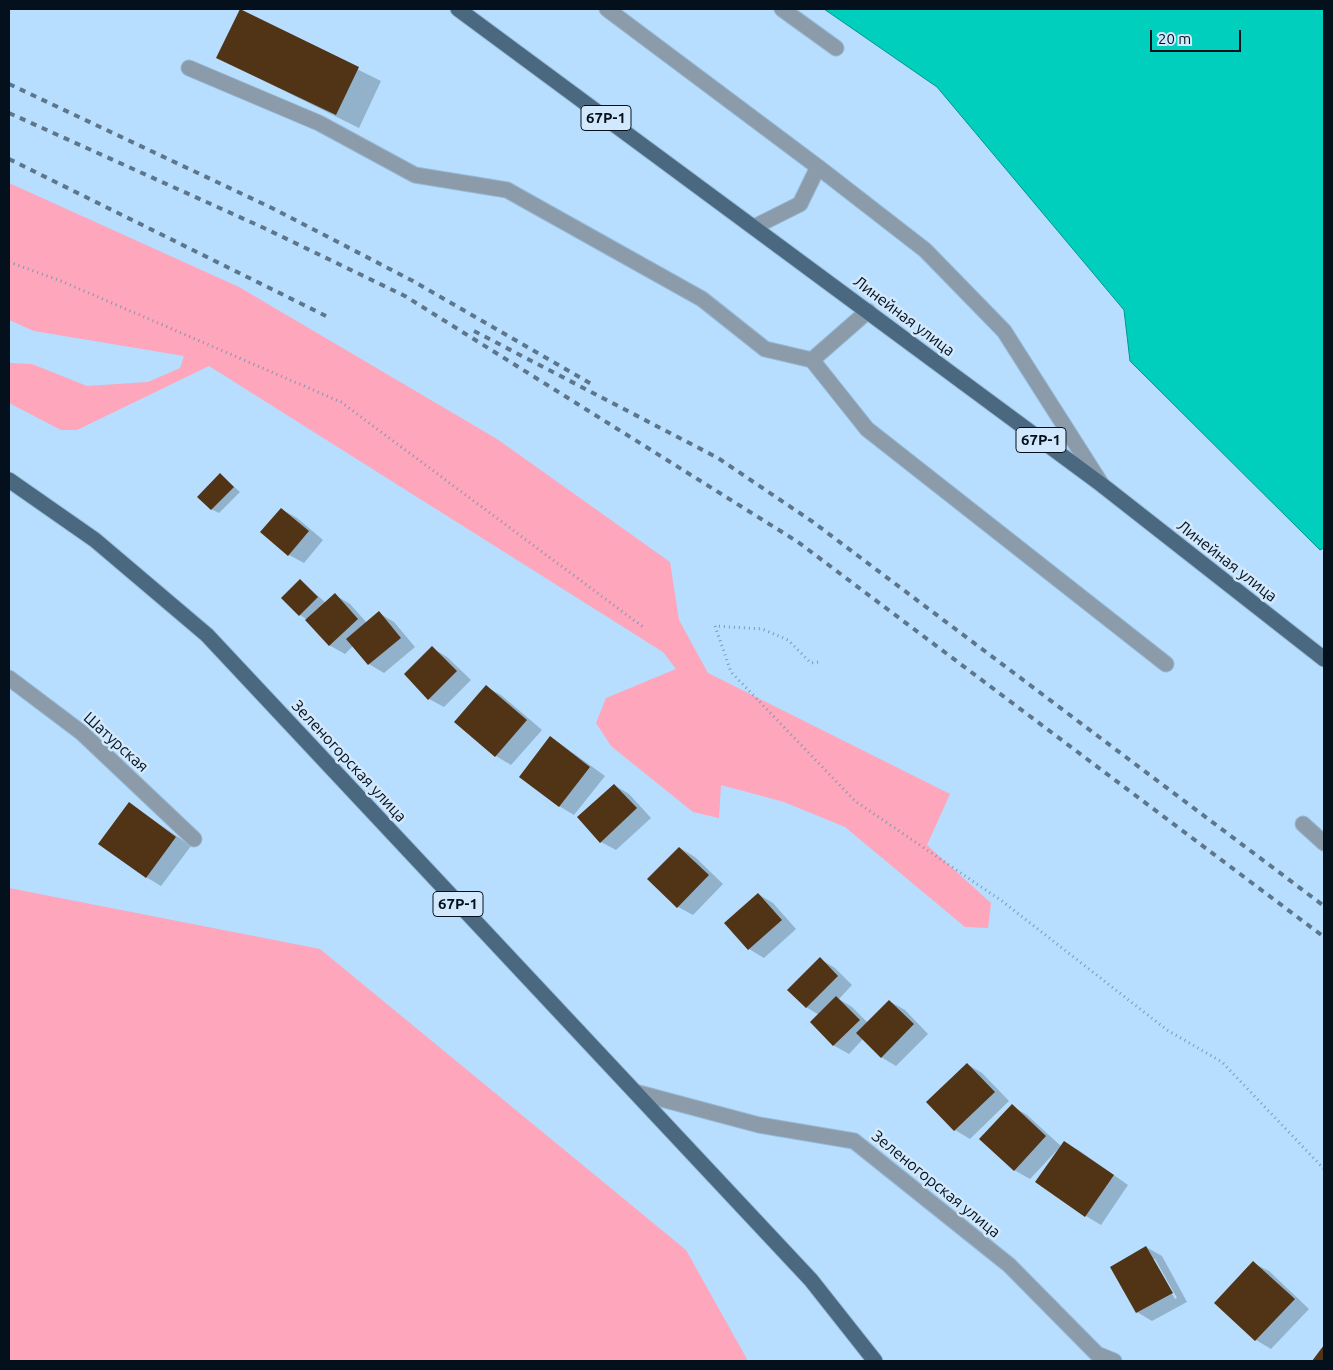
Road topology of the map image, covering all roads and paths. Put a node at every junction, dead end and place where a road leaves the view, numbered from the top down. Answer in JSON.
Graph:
{"nodes":[{"id":1,"x":458,"y":9,"type":"edge"},
{"id":2,"x":607,"y":9,"type":"edge"},
{"id":3,"x":782,"y":9,"type":"edge"},
{"id":4,"x":836,"y":48,"type":"dead end"},
{"id":5,"x":189,"y":68,"type":"dead end"},
{"id":6,"x":818,"y":167,"type":"junction"},
{"id":7,"x":754,"y":227,"type":"junction"},
{"id":8,"x":9,"y":262,"type":"edge"},
{"id":9,"x":868,"y":311,"type":"junction"},
{"id":10,"x":812,"y":360,"type":"junction"},
{"id":11,"x":9,"y":480,"type":"edge"},
{"id":12,"x":1102,"y":485,"type":"junction"},
{"id":13,"x":644,"y":627,"type":"dead end"},
{"id":14,"x":1324,"y":659,"type":"edge"},
{"id":15,"x":818,"y":662,"type":"dead end"},
{"id":16,"x":1166,"y":664,"type":"dead end"},
{"id":17,"x":9,"y":678,"type":"edge"},
{"id":18,"x":1303,"y":824,"type":"dead end"},
{"id":19,"x":194,"y":838,"type":"dead end"},
{"id":20,"x":1324,"y":843,"type":"edge"},
{"id":21,"x":639,"y":1093,"type":"junction"},
{"id":22,"x":1324,"y":1169,"type":"edge"},
{"id":23,"x":874,"y":1361,"type":"edge"},
{"id":24,"x":1114,"y":1361,"type":"edge"}],
"edges":[{"from":1,"to":7,"type":"main road","name":"Линейная улица","number":"67Р-1"},
{"from":2,"to":6,"type":"street"},
{"from":3,"to":4,"type":"street"},
{"from":5,"to":10,"type":"street"},
{"from":6,"to":7,"type":"street"},
{"from":6,"to":12,"type":"street"},
{"from":7,"to":9,"type":"main road","name":"Линейная улица","number":"67Р-1"},
{"from":8,"to":13,"type":"path"},
{"from":9,"to":10,"type":"street"},
{"from":9,"to":12,"type":"main road","name":"Линейная улица","number":"67Р-1"},
{"from":10,"to":16,"type":"street"},
{"from":11,"to":21,"type":"main road","name":"Зеленогорская улица","number":"67Р-1"},
{"from":12,"to":14,"type":"main road","name":"Линейная улица","number":"67Р-1"},
{"from":15,"to":22,"type":"path"},
{"from":17,"to":19,"type":"street","name":"Шатурская"},
{"from":18,"to":20,"type":"street"},
{"from":21,"to":23,"type":"main road","name":"Зеленогорская улица","number":"67Р-1"},
{"from":21,"to":24,"type":"street","name":"Зеленогорская улица"}]}
